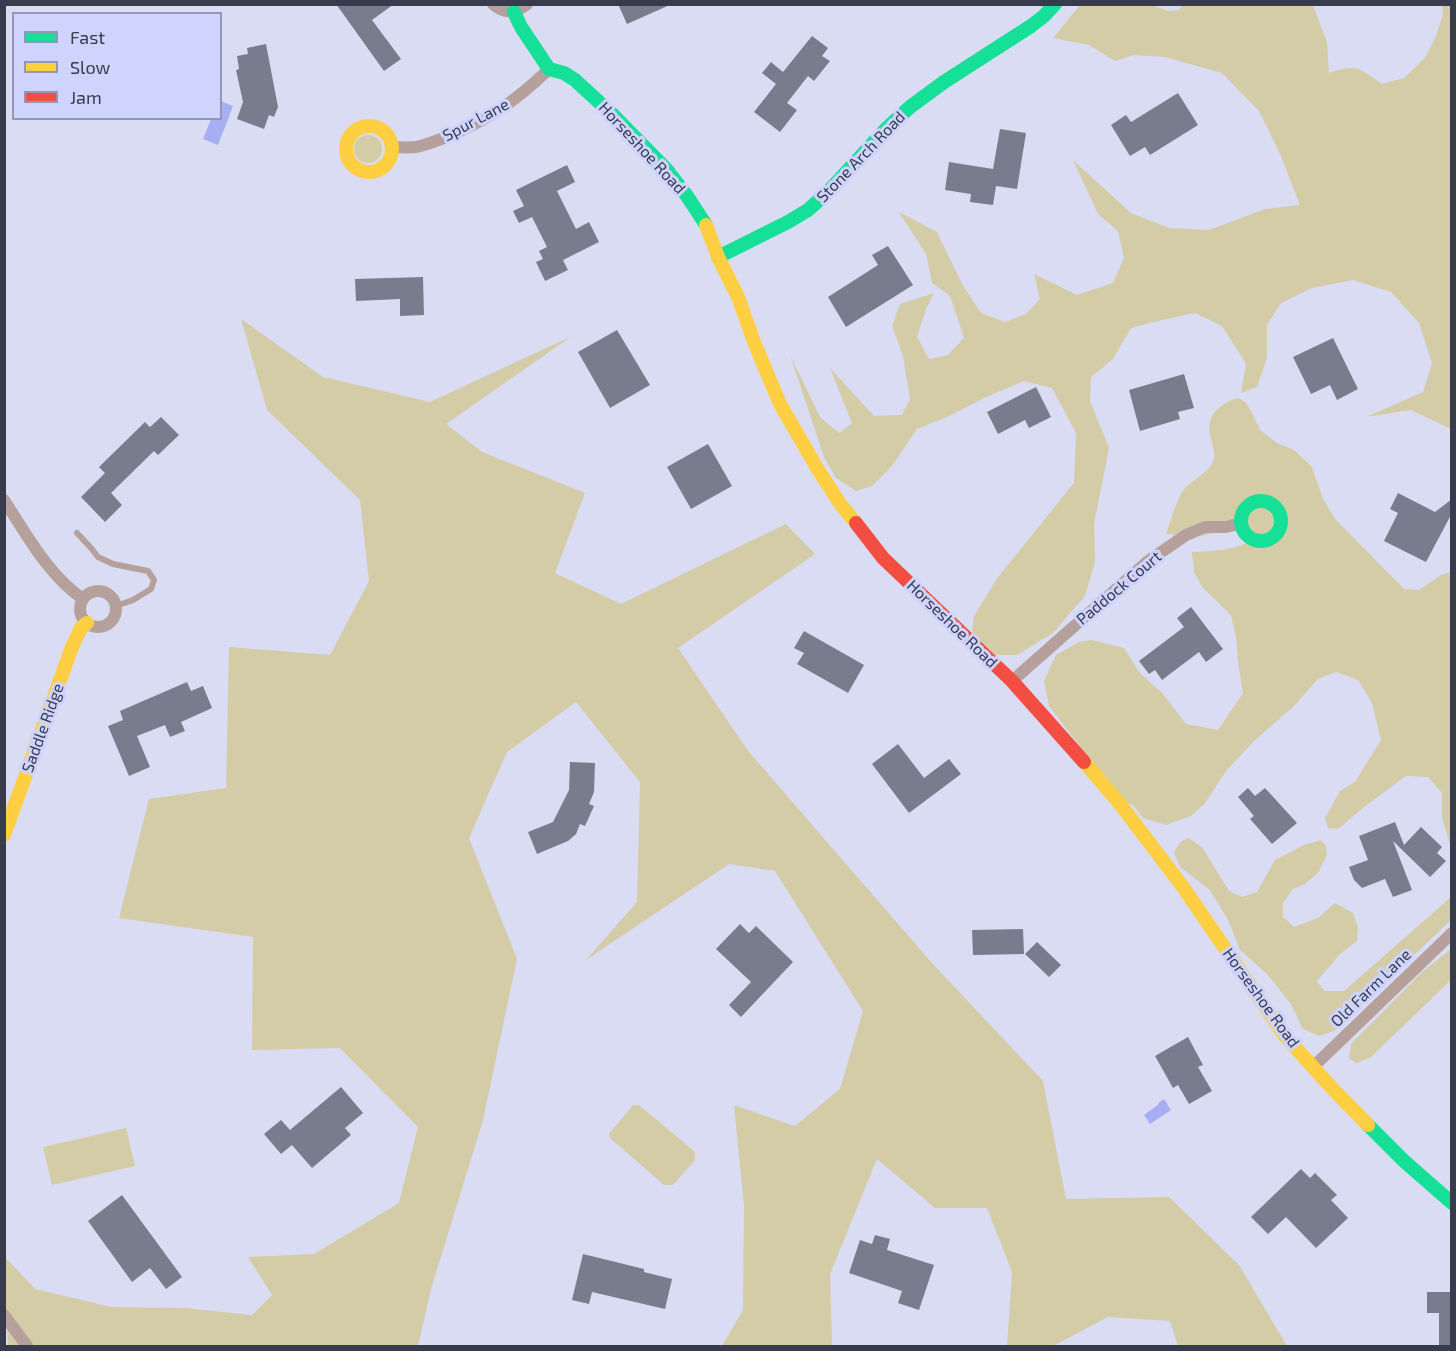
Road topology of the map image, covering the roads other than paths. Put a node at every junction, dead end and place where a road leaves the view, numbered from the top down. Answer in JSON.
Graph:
{"nodes":[{"id":1,"x":493,"y":4,"type":"edge"},
{"id":2,"x":527,"y":4,"type":"edge"},
{"id":3,"x":1055,"y":4,"type":"edge"},
{"id":4,"x":514,"y":12,"type":"junction"},
{"id":5,"x":549,"y":69,"type":"junction"},
{"id":6,"x":392,"y":147,"type":"dead end"},
{"id":7,"x":718,"y":257,"type":"junction"},
{"id":8,"x":4,"y":500,"type":"edge"},
{"id":9,"x":1241,"y":523,"type":"dead end"},
{"id":10,"x":76,"y":533,"type":"dead end"},
{"id":11,"x":83,"y":599,"type":"junction"},
{"id":12,"x":116,"y":606,"type":"junction"},
{"id":13,"x":87,"y":623,"type":"junction"},
{"id":14,"x":1012,"y":681,"type":"junction"},
{"id":15,"x":4,"y":835,"type":"edge"},
{"id":16,"x":1452,"y":933,"type":"edge"},
{"id":17,"x":1313,"y":1067,"type":"junction"},
{"id":18,"x":1452,"y":1203,"type":"edge"},
{"id":19,"x":4,"y":1315,"type":"edge"},
{"id":20,"x":27,"y":1347,"type":"edge"}],
"edges":[{"from":1,"to":4,"type":"street"},
{"from":2,"to":4,"type":"street"},
{"from":3,"to":7,"type":"street","name":"Stone Arch Road"},
{"from":4,"to":5,"type":"street"},
{"from":5,"to":6,"type":"street","name":"Spur Lane"},
{"from":5,"to":7,"type":"street","name":"Horseshoe Road"},
{"from":7,"to":14,"type":"street","name":"Horseshoe Road"},
{"from":8,"to":11,"type":"street"},
{"from":9,"to":14,"type":"street","name":"Paddock Court"},
{"from":10,"to":12,"type":"lane"},
{"from":11,"to":12,"type":"street"},
{"from":11,"to":13,"type":"street"},
{"from":12,"to":13,"type":"street"},
{"from":13,"to":15,"type":"street","name":"Saddle Ridge"},
{"from":14,"to":17,"type":"street","name":"Horseshoe Road"},
{"from":16,"to":17,"type":"street","name":"Old Farm Lane"},
{"from":17,"to":18,"type":"street","name":"Horseshoe Road"},
{"from":19,"to":20,"type":"street"}]}
